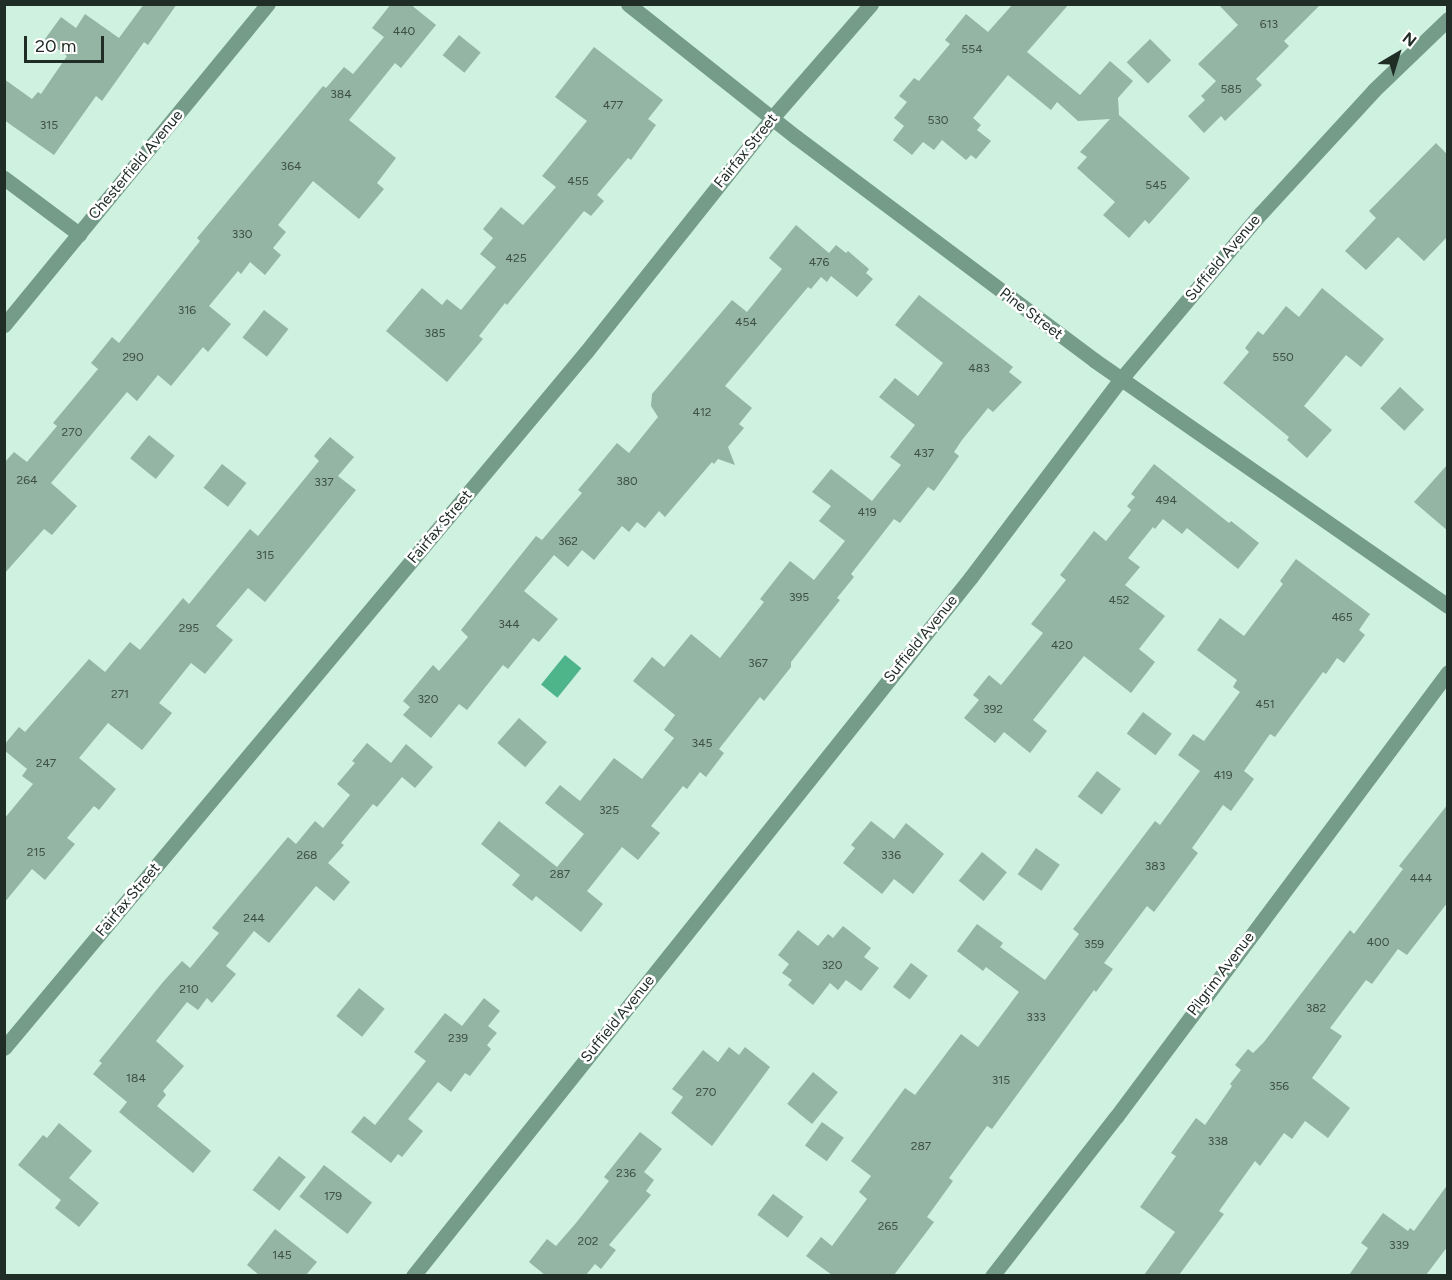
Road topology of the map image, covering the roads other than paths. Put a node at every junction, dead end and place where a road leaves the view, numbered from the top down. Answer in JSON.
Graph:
{"nodes":[{"id":1,"x":268,"y":4,"type":"edge"},
{"id":2,"x":628,"y":4,"type":"edge"},
{"id":3,"x":872,"y":4,"type":"edge"},
{"id":4,"x":1448,"y":19,"type":"edge"},
{"id":5,"x":772,"y":118,"type":"junction"},
{"id":6,"x":4,"y":178,"type":"edge"},
{"id":7,"x":79,"y":234,"type":"junction"},
{"id":8,"x":4,"y":325,"type":"edge"},
{"id":9,"x":1121,"y":380,"type":"junction"},
{"id":10,"x":1448,"y":606,"type":"edge"},
{"id":11,"x":1448,"y":672,"type":"edge"},
{"id":12,"x":4,"y":1048,"type":"edge"},
{"id":13,"x":413,"y":1275,"type":"edge"},
{"id":14,"x":992,"y":1275,"type":"edge"}],
"edges":[{"from":1,"to":7,"type":"street","name":"Chesterfield Avenue"},
{"from":2,"to":5,"type":"street","name":"Pine Street"},
{"from":3,"to":5,"type":"street","name":"Fairfax Street"},
{"from":4,"to":9,"type":"street","name":"Suffield Avenue"},
{"from":5,"to":9,"type":"street","name":"Pine Street"},
{"from":5,"to":12,"type":"street","name":"Fairfax Street"},
{"from":6,"to":7,"type":"street"},
{"from":7,"to":8,"type":"street","name":"Chesterfield Avenue"},
{"from":9,"to":10,"type":"street","name":"Pine Street"},
{"from":9,"to":13,"type":"street","name":"Suffield Avenue"},
{"from":11,"to":14,"type":"street","name":"Pilgrim Avenue"}]}
